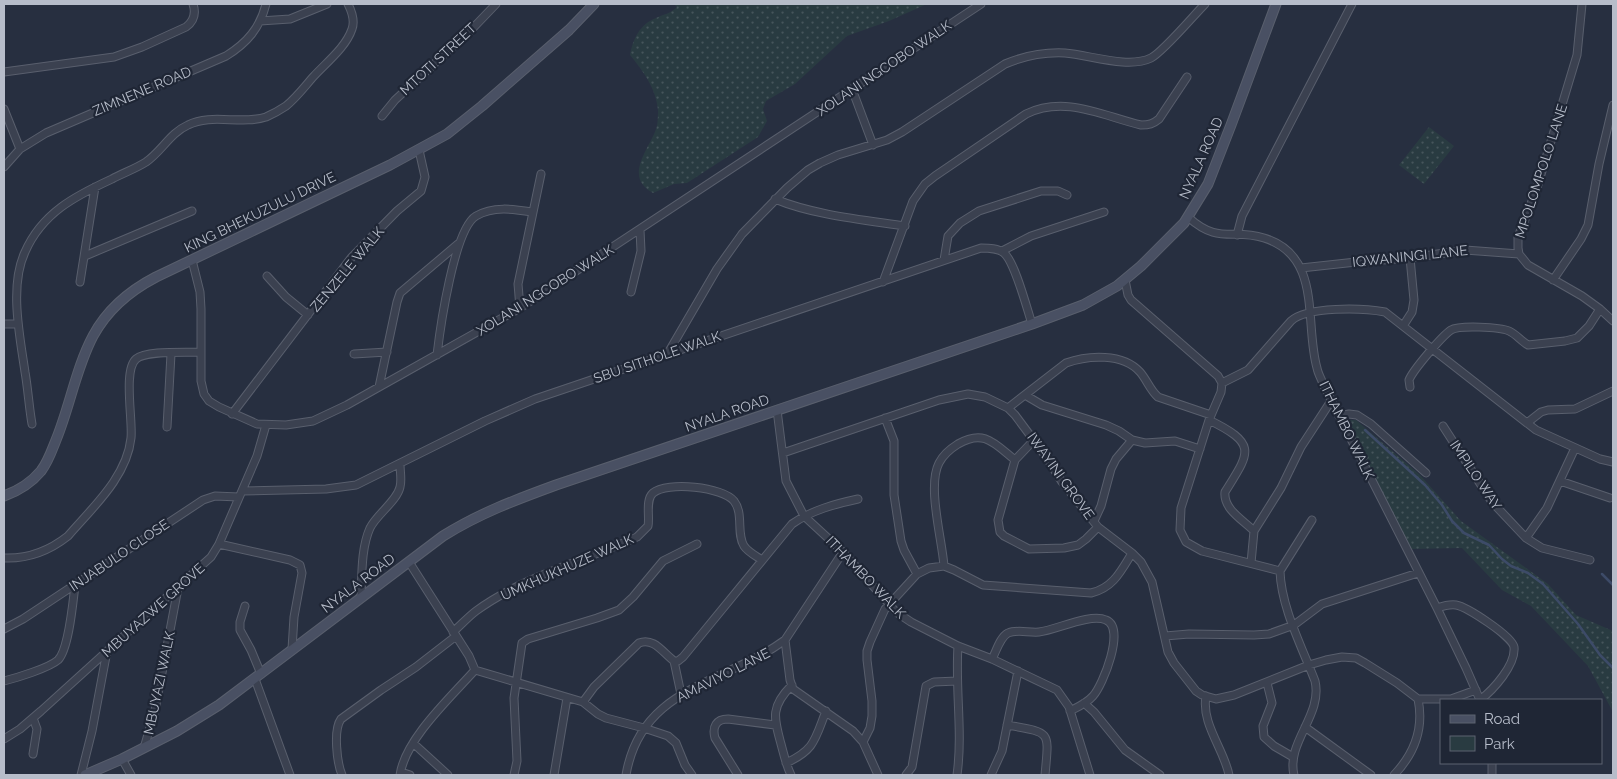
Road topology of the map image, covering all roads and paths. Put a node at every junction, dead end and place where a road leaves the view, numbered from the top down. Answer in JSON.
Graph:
{"nodes":[{"id":1,"x":193,"y":4,"type":"edge"},
{"id":2,"x":266,"y":4,"type":"edge"},
{"id":3,"x":327,"y":4,"type":"edge"},
{"id":4,"x":348,"y":4,"type":"edge"},
{"id":5,"x":496,"y":4,"type":"edge"},
{"id":6,"x":594,"y":4,"type":"edge"},
{"id":7,"x":981,"y":4,"type":"edge"},
{"id":8,"x":1205,"y":4,"type":"edge"},
{"id":9,"x":1276,"y":4,"type":"edge"},
{"id":10,"x":1352,"y":4,"type":"edge"},
{"id":11,"x":1582,"y":4,"type":"edge"},
{"id":12,"x":260,"y":21,"type":"junction"},
{"id":13,"x":4,"y":72,"type":"edge"},
{"id":14,"x":1186,"y":77,"type":"dead end"},
{"id":15,"x":852,"y":89,"type":"junction"},
{"id":16,"x":1613,"y":105,"type":"edge"},
{"id":17,"x":4,"y":109,"type":"edge"},
{"id":18,"x":382,"y":116,"type":"dead end"},
{"id":19,"x":873,"y":145,"type":"junction"},
{"id":20,"x":20,"y":149,"type":"junction"},
{"id":21,"x":419,"y":150,"type":"junction"},
{"id":22,"x":4,"y":167,"type":"edge"},
{"id":23,"x":541,"y":174,"type":"dead end"},
{"id":24,"x":95,"y":187,"type":"junction"},
{"id":25,"x":1067,"y":195,"type":"dead end"},
{"id":26,"x":775,"y":199,"type":"junction"},
{"id":27,"x":192,"y":211,"type":"dead end"},
{"id":28,"x":532,"y":212,"type":"junction"},
{"id":29,"x":1104,"y":212,"type":"dead end"},
{"id":30,"x":1188,"y":217,"type":"junction"},
{"id":31,"x":905,"y":226,"type":"junction"},
{"id":32,"x":640,"y":230,"type":"junction"},
{"id":33,"x":1237,"y":235,"type":"junction"},
{"id":34,"x":458,"y":244,"type":"junction"},
{"id":35,"x":1002,"y":251,"type":"junction"},
{"id":36,"x":1519,"y":254,"type":"junction"},
{"id":37,"x":85,"y":256,"type":"junction"},
{"id":38,"x":1410,"y":258,"type":"junction"},
{"id":39,"x":192,"y":260,"type":"junction"},
{"id":40,"x":944,"y":260,"type":"junction"},
{"id":41,"x":1300,"y":268,"type":"junction"},
{"id":42,"x":267,"y":276,"type":"dead end"},
{"id":43,"x":1125,"y":280,"type":"junction"},
{"id":44,"x":1553,"y":280,"type":"junction"},
{"id":45,"x":80,"y":282,"type":"dead end"},
{"id":46,"x":883,"y":282,"type":"junction"},
{"id":47,"x":631,"y":292,"type":"dead end"},
{"id":48,"x":520,"y":308,"type":"junction"},
{"id":49,"x":1600,"y":309,"type":"junction"},
{"id":50,"x":1310,"y":313,"type":"junction"},
{"id":51,"x":308,"y":315,"type":"junction"},
{"id":52,"x":1613,"y":321,"type":"edge"},
{"id":53,"x":4,"y":324,"type":"edge"},
{"id":54,"x":17,"y":324,"type":"junction"},
{"id":55,"x":1032,"y":324,"type":"junction"},
{"id":56,"x":1402,"y":326,"type":"junction"},
{"id":57,"x":1432,"y":350,"type":"junction"},
{"id":58,"x":200,"y":352,"type":"junction"},
{"id":59,"x":386,"y":352,"type":"junction"},
{"id":60,"x":668,"y":353,"type":"junction"},
{"id":61,"x":171,"y":354,"type":"junction"},
{"id":62,"x":354,"y":354,"type":"dead end"},
{"id":63,"x":438,"y":355,"type":"junction"},
{"id":64,"x":1222,"y":383,"type":"junction"},
{"id":65,"x":380,"y":387,"type":"junction"},
{"id":66,"x":1410,"y":387,"type":"dead end"},
{"id":67,"x":1613,"y":391,"type":"edge"},
{"id":68,"x":1025,"y":395,"type":"junction"},
{"id":69,"x":1331,"y":401,"type":"junction"},
{"id":70,"x":1008,"y":408,"type":"junction"},
{"id":71,"x":777,"y":410,"type":"junction"},
{"id":72,"x":232,"y":414,"type":"junction"},
{"id":73,"x":1339,"y":416,"type":"junction"},
{"id":74,"x":886,"y":418,"type":"junction"},
{"id":75,"x":1210,"y":418,"type":"junction"},
{"id":76,"x":1527,"y":423,"type":"junction"},
{"id":77,"x":32,"y":424,"type":"dead end"},
{"id":78,"x":266,"y":425,"type":"junction"},
{"id":79,"x":1443,"y":426,"type":"dead end"},
{"id":80,"x":167,"y":427,"type":"dead end"},
{"id":81,"x":1034,"y":440,"type":"junction"},
{"id":82,"x":1132,"y":440,"type":"junction"},
{"id":83,"x":1575,"y":448,"type":"junction"},
{"id":84,"x":1200,"y":449,"type":"junction"},
{"id":85,"x":783,"y":454,"type":"junction"},
{"id":86,"x":1014,"y":460,"type":"junction"},
{"id":87,"x":1613,"y":462,"type":"edge"},
{"id":88,"x":400,"y":464,"type":"junction"},
{"id":89,"x":1426,"y":473,"type":"dead end"},
{"id":90,"x":1560,"y":481,"type":"junction"},
{"id":91,"x":240,"y":494,"type":"junction"},
{"id":92,"x":4,"y":496,"type":"edge"},
{"id":93,"x":1610,"y":498,"type":"dead end"},
{"id":94,"x":858,"y":499,"type":"dead end"},
{"id":95,"x":804,"y":516,"type":"junction"},
{"id":96,"x":1312,"y":520,"type":"dead end"},
{"id":97,"x":1096,"y":524,"type":"junction"},
{"id":98,"x":1254,"y":531,"type":"junction"},
{"id":99,"x":1526,"y":538,"type":"junction"},
{"id":100,"x":219,"y":544,"type":"junction"},
{"id":101,"x":697,"y":544,"type":"dead end"},
{"id":102,"x":843,"y":552,"type":"junction"},
{"id":103,"x":1132,"y":553,"type":"junction"},
{"id":104,"x":4,"y":558,"type":"edge"},
{"id":105,"x":762,"y":560,"type":"junction"},
{"id":106,"x":1590,"y":560,"type":"dead end"},
{"id":107,"x":409,"y":562,"type":"junction"},
{"id":108,"x":1251,"y":563,"type":"junction"},
{"id":109,"x":944,"y":566,"type":"junction"},
{"id":110,"x":1280,"y":571,"type":"junction"},
{"id":111,"x":1418,"y":573,"type":"junction"},
{"id":112,"x":917,"y":574,"type":"junction"},
{"id":113,"x":75,"y":585,"type":"junction"},
{"id":114,"x":178,"y":588,"type":"junction"},
{"id":115,"x":361,"y":597,"type":"junction"},
{"id":116,"x":890,"y":604,"type":"junction"},
{"id":117,"x":245,"y":606,"type":"dead end"},
{"id":118,"x":1437,"y":608,"type":"junction"},
{"id":119,"x":1294,"y":625,"type":"junction"},
{"id":120,"x":4,"y":629,"type":"edge"},
{"id":121,"x":455,"y":634,"type":"junction"},
{"id":122,"x":1165,"y":636,"type":"junction"},
{"id":123,"x":785,"y":640,"type":"junction"},
{"id":124,"x":958,"y":646,"type":"junction"},
{"id":125,"x":292,"y":649,"type":"junction"},
{"id":126,"x":107,"y":650,"type":"junction"},
{"id":127,"x":992,"y":659,"type":"junction"},
{"id":128,"x":674,"y":661,"type":"junction"},
{"id":129,"x":1309,"y":666,"type":"junction"},
{"id":130,"x":476,"y":670,"type":"junction"},
{"id":131,"x":1018,"y":671,"type":"junction"},
{"id":132,"x":258,"y":677,"type":"junction"},
{"id":133,"x":4,"y":681,"type":"edge"},
{"id":134,"x":957,"y":681,"type":"junction"},
{"id":135,"x":516,"y":683,"type":"junction"},
{"id":136,"x":1267,"y":683,"type":"junction"},
{"id":137,"x":792,"y":685,"type":"junction"},
{"id":138,"x":1476,"y":690,"type":"junction"},
{"id":139,"x":681,"y":694,"type":"junction"},
{"id":140,"x":1206,"y":696,"type":"junction"},
{"id":141,"x":567,"y":698,"type":"junction"},
{"id":142,"x":1418,"y":699,"type":"junction"},
{"id":143,"x":1480,"y":699,"type":"edge"},
{"id":144,"x":1481,"y":699,"type":"edge"},
{"id":145,"x":584,"y":702,"type":"junction"},
{"id":146,"x":1084,"y":703,"type":"junction"},
{"id":147,"x":1070,"y":711,"type":"junction"},
{"id":148,"x":826,"y":712,"type":"junction"},
{"id":149,"x":33,"y":718,"type":"junction"},
{"id":150,"x":775,"y":725,"type":"junction"},
{"id":151,"x":1007,"y":725,"type":"junction"},
{"id":152,"x":1305,"y":727,"type":"junction"},
{"id":153,"x":644,"y":728,"type":"junction"},
{"id":154,"x":4,"y":739,"type":"edge"},
{"id":155,"x":862,"y":742,"type":"junction"},
{"id":156,"x":413,"y":744,"type":"junction"},
{"id":157,"x":144,"y":748,"type":"junction"},
{"id":158,"x":33,"y":754,"type":"dead end"},
{"id":159,"x":1293,"y":757,"type":"junction"},
{"id":160,"x":122,"y":759,"type":"junction"},
{"id":161,"x":786,"y":763,"type":"junction"},
{"id":162,"x":400,"y":774,"type":"edge"},
{"id":163,"x":81,"y":775,"type":"edge"},
{"id":164,"x":85,"y":775,"type":"edge"},
{"id":165,"x":131,"y":775,"type":"edge"},
{"id":166,"x":290,"y":775,"type":"edge"},
{"id":167,"x":342,"y":775,"type":"edge"},
{"id":168,"x":410,"y":775,"type":"edge"},
{"id":169,"x":448,"y":775,"type":"edge"},
{"id":170,"x":514,"y":775,"type":"edge"},
{"id":171,"x":554,"y":775,"type":"edge"},
{"id":172,"x":626,"y":775,"type":"edge"},
{"id":173,"x":692,"y":775,"type":"edge"},
{"id":174,"x":738,"y":775,"type":"edge"},
{"id":175,"x":791,"y":775,"type":"edge"},
{"id":176,"x":878,"y":775,"type":"edge"},
{"id":177,"x":906,"y":775,"type":"edge"},
{"id":178,"x":957,"y":775,"type":"edge"},
{"id":179,"x":991,"y":775,"type":"edge"},
{"id":180,"x":1045,"y":775,"type":"edge"},
{"id":181,"x":1090,"y":775,"type":"edge"},
{"id":182,"x":1160,"y":775,"type":"edge"},
{"id":183,"x":1229,"y":775,"type":"edge"},
{"id":184,"x":1294,"y":775,"type":"edge"},
{"id":185,"x":1371,"y":775,"type":"edge"},
{"id":186,"x":1394,"y":775,"type":"edge"}],
"edges":[{"from":1,"to":13,"type":"street"},
{"from":2,"to":12,"type":"street","name":"ZIMNENE ROAD"},
{"from":3,"to":12,"type":"street"},
{"from":4,"to":24,"type":"street"},
{"from":5,"to":18,"type":"street","name":"MTOTI STREET"},
{"from":6,"to":21,"type":"street","name":"KING BHEKUZULU DRIVE"},
{"from":7,"to":15,"type":"street","name":"XOLANI NGCOBO WALK"},
{"from":8,"to":19,"type":"street"},
{"from":9,"to":30,"type":"street","name":"NYALA ROAD"},
{"from":10,"to":33,"type":"street"},
{"from":11,"to":36,"type":"street","name":"MPOLOMPOLO LANE"},
{"from":12,"to":20,"type":"street","name":"ZIMNENE ROAD"},
{"from":14,"to":31,"type":"street"},
{"from":15,"to":19,"type":"street"},
{"from":15,"to":32,"type":"street","name":"XOLANI NGCOBO WALK"},
{"from":16,"to":44,"type":"street"},
{"from":17,"to":20,"type":"street"},
{"from":19,"to":26,"type":"street"},
{"from":20,"to":22,"type":"street","name":"ZIMNENE ROAD"},
{"from":21,"to":39,"type":"street","name":"KING BHEKUZULU DRIVE"},
{"from":21,"to":51,"type":"street","name":"ZENZELE WALK"},
{"from":23,"to":28,"type":"street"},
{"from":24,"to":37,"type":"street"},
{"from":24,"to":54,"type":"street"},
{"from":25,"to":40,"type":"street"},
{"from":26,"to":31,"type":"street"},
{"from":26,"to":60,"type":"street"},
{"from":27,"to":37,"type":"street"},
{"from":28,"to":34,"type":"street"},
{"from":28,"to":48,"type":"street"},
{"from":29,"to":35,"type":"street"},
{"from":30,"to":33,"type":"street","name":"ITHAMBO WALK"},
{"from":30,"to":43,"type":"street","name":"NYALA ROAD"},
{"from":31,"to":46,"type":"street"},
{"from":32,"to":47,"type":"street"},
{"from":32,"to":48,"type":"street","name":"XOLANI NGCOBO WALK"},
{"from":33,"to":41,"type":"street","name":"ITHAMBO WALK"},
{"from":34,"to":59,"type":"street"},
{"from":34,"to":63,"type":"street"},
{"from":35,"to":40,"type":"street","name":"SBU SITHOLE WALK"},
{"from":35,"to":55,"type":"street"},
{"from":36,"to":38,"type":"street","name":"IQWANINGI LANE"},
{"from":36,"to":44,"type":"street","name":"MPOLOMPOLO LANE"},
{"from":37,"to":45,"type":"street"},
{"from":38,"to":41,"type":"street","name":"IQWANINGI LANE"},
{"from":38,"to":56,"type":"street"},
{"from":39,"to":58,"type":"street","name":"XOLANI NGCOBO WALK"},
{"from":39,"to":92,"type":"street","name":"KING BHEKUZULU DRIVE"},
{"from":40,"to":46,"type":"street","name":"SBU SITHOLE WALK"},
{"from":41,"to":50,"type":"street","name":"ITHAMBO WALK"},
{"from":42,"to":51,"type":"street","name":"ZENZELE WALK"},
{"from":43,"to":55,"type":"street","name":"NYALA ROAD"},
{"from":43,"to":64,"type":"street"},
{"from":44,"to":49,"type":"street","name":"MPOLOMPOLO LANE"},
{"from":46,"to":60,"type":"street","name":"SBU SITHOLE WALK"},
{"from":48,"to":63,"type":"street","name":"XOLANI NGCOBO WALK"},
{"from":49,"to":52,"type":"street","name":"MPOLOMPOLO LANE"},
{"from":49,"to":57,"type":"street"},
{"from":50,"to":56,"type":"street"},
{"from":50,"to":64,"type":"street"},
{"from":50,"to":69,"type":"street","name":"ITHAMBO WALK"},
{"from":51,"to":72,"type":"street","name":"ZENZELE WALK"},
{"from":53,"to":54,"type":"street"},
{"from":54,"to":77,"type":"street"},
{"from":55,"to":71,"type":"street","name":"NYALA ROAD"},
{"from":56,"to":57,"type":"street"},
{"from":57,"to":66,"type":"street"},
{"from":57,"to":76,"type":"street"},
{"from":58,"to":61,"type":"street"},
{"from":58,"to":72,"type":"street","name":"XOLANI NGCOBO WALK"},
{"from":59,"to":62,"type":"street"},
{"from":59,"to":65,"type":"street"},
{"from":60,"to":88,"type":"street","name":"SBU SITHOLE WALK"},
{"from":61,"to":80,"type":"street"},
{"from":61,"to":104,"type":"street"},
{"from":63,"to":65,"type":"street","name":"XOLANI NGCOBO WALK"},
{"from":64,"to":75,"type":"street"},
{"from":65,"to":78,"type":"street","name":"XOLANI NGCOBO WALK"},
{"from":67,"to":76,"type":"street"},
{"from":68,"to":70,"type":"street"},
{"from":68,"to":75,"type":"street"},
{"from":68,"to":82,"type":"street"},
{"from":69,"to":73,"type":"street","name":"ITHAMBO WALK"},
{"from":69,"to":98,"type":"street"},
{"from":70,"to":74,"type":"street","name":"IWAYINI GROVE"},
{"from":70,"to":81,"type":"street","name":"IWAYINI GROVE"},
{"from":71,"to":85,"type":"street","name":"ITHAMBO WALK"},
{"from":71,"to":107,"type":"street","name":"NYALA ROAD"},
{"from":72,"to":78,"type":"street","name":"XOLANI NGCOBO WALK"},
{"from":73,"to":89,"type":"street"},
{"from":73,"to":111,"type":"street","name":"ITHAMBO WALK"},
{"from":74,"to":85,"type":"street","name":"IWAYINI GROVE"},
{"from":74,"to":112,"type":"street"},
{"from":75,"to":84,"type":"street"},
{"from":75,"to":98,"type":"street"},
{"from":76,"to":83,"type":"street"},
{"from":78,"to":91,"type":"street","name":"MBUYAZWE GROVE"},
{"from":79,"to":99,"type":"street","name":"IMPILO WAY"},
{"from":81,"to":86,"type":"street"},
{"from":81,"to":97,"type":"street","name":"IWAYINI GROVE"},
{"from":82,"to":84,"type":"street"},
{"from":82,"to":97,"type":"street"},
{"from":83,"to":87,"type":"street"},
{"from":83,"to":90,"type":"street"},
{"from":84,"to":108,"type":"street"},
{"from":85,"to":95,"type":"street","name":"ITHAMBO WALK"},
{"from":86,"to":97,"type":"street"},
{"from":86,"to":109,"type":"street"},
{"from":88,"to":91,"type":"street","name":"SBU SITHOLE WALK"},
{"from":88,"to":115,"type":"street"},
{"from":90,"to":93,"type":"street"},
{"from":90,"to":99,"type":"street"},
{"from":91,"to":100,"type":"street","name":"MBUYAZWE GROVE"},
{"from":91,"to":113,"type":"street","name":"INJABULO CLOSE"},
{"from":94,"to":95,"type":"street"},
{"from":95,"to":102,"type":"street","name":"ITHAMBO WALK"},
{"from":95,"to":105,"type":"street"},
{"from":96,"to":110,"type":"street"},
{"from":97,"to":103,"type":"street","name":"IWAYINI GROVE"},
{"from":98,"to":108,"type":"street"},
{"from":99,"to":106,"type":"street","name":"IMPILO WAY"},
{"from":100,"to":114,"type":"street","name":"MBUYAZWE GROVE"},
{"from":100,"to":125,"type":"street"},
{"from":101,"to":135,"type":"street"},
{"from":102,"to":116,"type":"street","name":"ITHAMBO WALK"},
{"from":102,"to":123,"type":"street","name":"AMAVIYO LANE"},
{"from":103,"to":109,"type":"street"},
{"from":103,"to":122,"type":"street","name":"IWAYINI GROVE"},
{"from":105,"to":121,"type":"street","name":"UMKHUKHUZE WALK"},
{"from":105,"to":128,"type":"street"},
{"from":107,"to":115,"type":"street","name":"NYALA ROAD"},
{"from":107,"to":121,"type":"street"},
{"from":108,"to":110,"type":"street"},
{"from":109,"to":112,"type":"street"},
{"from":110,"to":119,"type":"street"},
{"from":111,"to":118,"type":"street","name":"ITHAMBO WALK"},
{"from":111,"to":119,"type":"street"},
{"from":112,"to":116,"type":"street"},
{"from":113,"to":120,"type":"street","name":"INJABULO CLOSE"},
{"from":113,"to":133,"type":"street"},
{"from":114,"to":126,"type":"street","name":"MBUYAZWE GROVE"},
{"from":114,"to":157,"type":"street","name":"MBUYAZI WALK"},
{"from":115,"to":125,"type":"street","name":"NYALA ROAD"},
{"from":116,"to":124,"type":"street","name":"ITHAMBO WALK"},
{"from":116,"to":155,"type":"street"},
{"from":117,"to":132,"type":"street"},
{"from":118,"to":138,"type":"street","name":"ITHAMBO WALK"},
{"from":118,"to":144,"type":"street"},
{"from":119,"to":122,"type":"street"},
{"from":119,"to":129,"type":"street"},
{"from":121,"to":130,"type":"street"},
{"from":121,"to":167,"type":"street"},
{"from":122,"to":140,"type":"street","name":"IWAYINI GROVE"},
{"from":123,"to":137,"type":"street"},
{"from":123,"to":139,"type":"street","name":"AMAVIYO LANE"},
{"from":124,"to":127,"type":"street","name":"ITHAMBO WALK"},
{"from":124,"to":134,"type":"street"},
{"from":125,"to":132,"type":"street","name":"NYALA ROAD"},
{"from":126,"to":149,"type":"street","name":"MBUYAZWE GROVE"},
{"from":126,"to":163,"type":"street"},
{"from":127,"to":131,"type":"street","name":"ITHAMBO WALK"},
{"from":127,"to":146,"type":"street"},
{"from":128,"to":139,"type":"street"},
{"from":128,"to":145,"type":"street"},
{"from":129,"to":136,"type":"street"},
{"from":129,"to":142,"type":"street"},
{"from":129,"to":152,"type":"street"},
{"from":130,"to":135,"type":"street"},
{"from":130,"to":156,"type":"street"},
{"from":131,"to":147,"type":"street","name":"ITHAMBO WALK"},
{"from":131,"to":151,"type":"street"},
{"from":132,"to":157,"type":"street","name":"NYALA ROAD"},
{"from":132,"to":166,"type":"street"},
{"from":134,"to":177,"type":"street"},
{"from":134,"to":178,"type":"street"},
{"from":135,"to":141,"type":"street"},
{"from":135,"to":170,"type":"street"},
{"from":136,"to":140,"type":"street"},
{"from":136,"to":159,"type":"street"},
{"from":137,"to":148,"type":"street"},
{"from":137,"to":150,"type":"street"},
{"from":138,"to":142,"type":"street"},
{"from":138,"to":143,"type":"street","name":"ITHAMBO WALK"},
{"from":139,"to":153,"type":"street","name":"AMAVIYO LANE"},
{"from":140,"to":183,"type":"street"},
{"from":141,"to":145,"type":"street"},
{"from":141,"to":171,"type":"street"},
{"from":142,"to":186,"type":"street"},
{"from":145,"to":153,"type":"street"},
{"from":146,"to":147,"type":"street"},
{"from":146,"to":182,"type":"street"},
{"from":147,"to":181,"type":"street","name":"ITHAMBO WALK"},
{"from":148,"to":155,"type":"street"},
{"from":148,"to":161,"type":"street"},
{"from":149,"to":154,"type":"street","name":"MBUYAZWE GROVE"},
{"from":149,"to":158,"type":"street"},
{"from":150,"to":161,"type":"street"},
{"from":150,"to":174,"type":"street"},
{"from":151,"to":179,"type":"street"},
{"from":151,"to":180,"type":"street"},
{"from":152,"to":159,"type":"street"},
{"from":152,"to":185,"type":"street"},
{"from":153,"to":172,"type":"street","name":"AMAVIYO LANE"},
{"from":153,"to":173,"type":"street"},
{"from":155,"to":176,"type":"street"},
{"from":156,"to":162,"type":"street"},
{"from":156,"to":169,"type":"street"},
{"from":157,"to":160,"type":"street","name":"NYALA ROAD"},
{"from":159,"to":184,"type":"street"},
{"from":160,"to":164,"type":"street","name":"NYALA ROAD"},
{"from":160,"to":165,"type":"street"},
{"from":161,"to":175,"type":"street"},
{"from":162,"to":168,"type":"street"}]}
